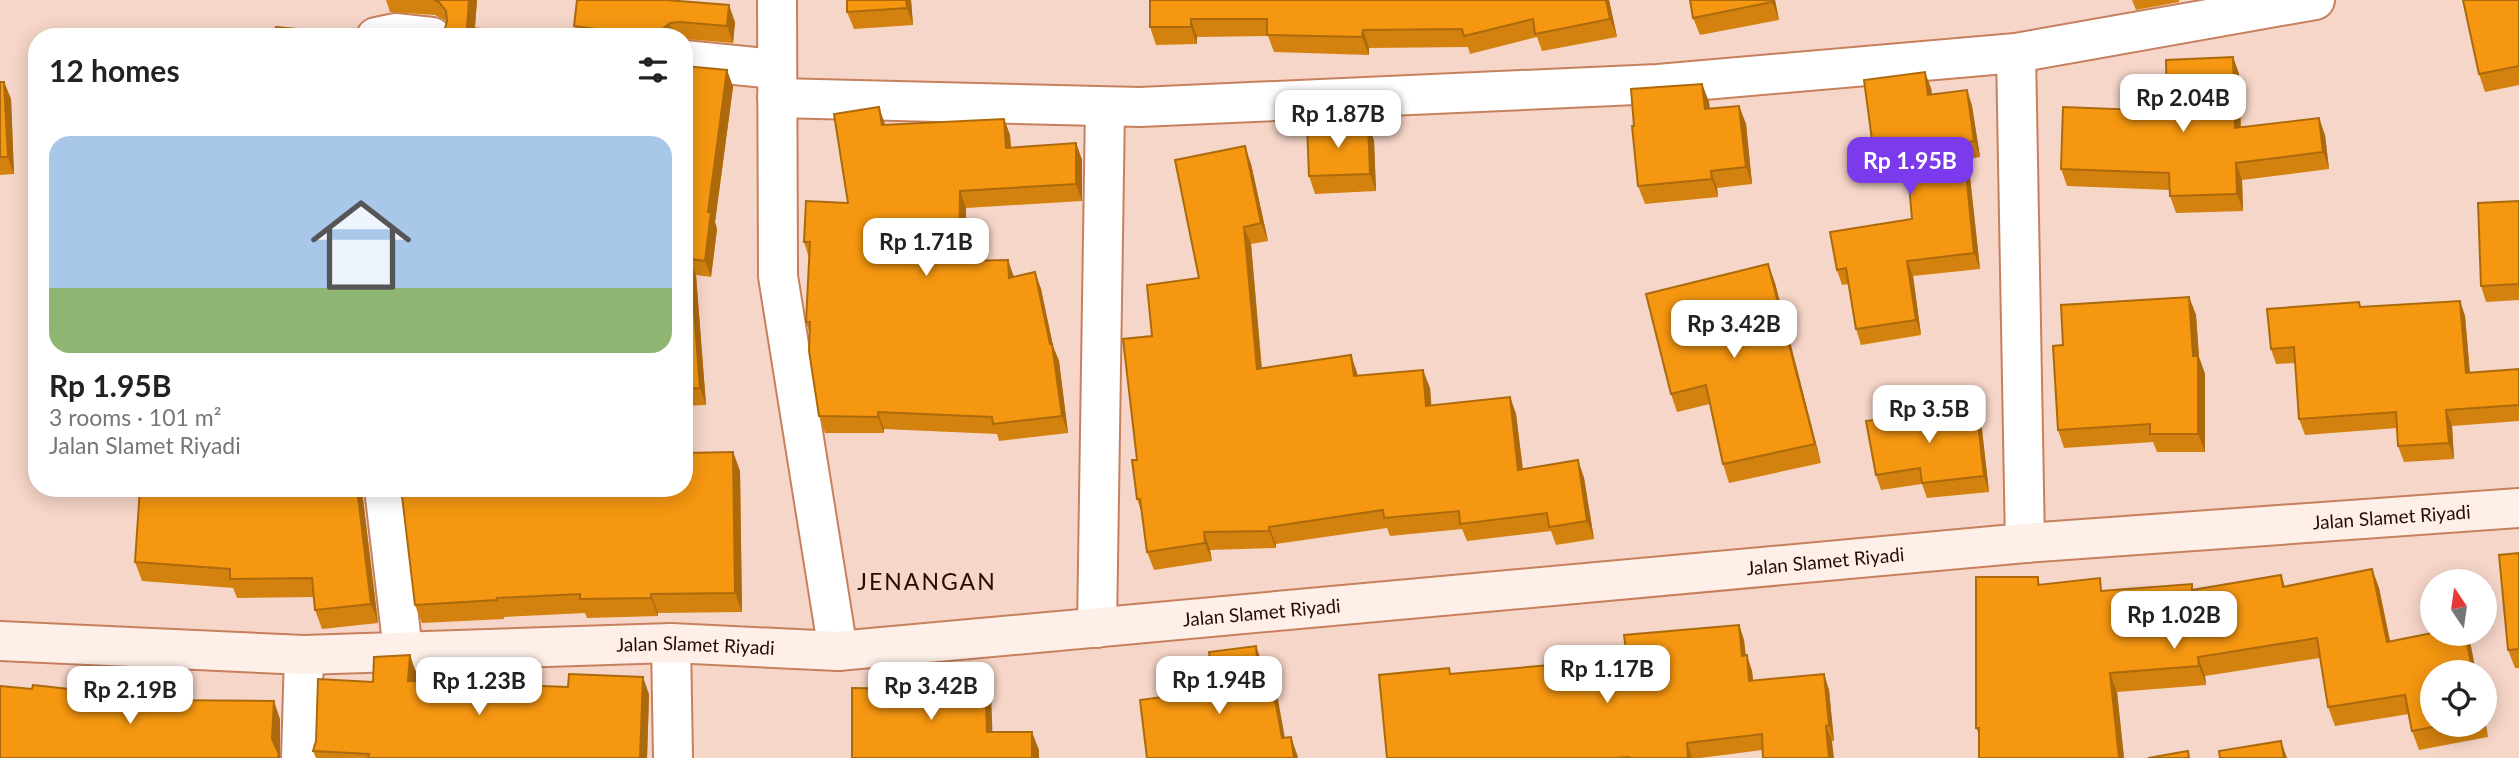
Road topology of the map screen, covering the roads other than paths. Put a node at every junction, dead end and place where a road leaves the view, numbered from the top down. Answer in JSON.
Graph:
{"nodes":[{"id":1,"x":777,"y":0,"type":"edge"},
{"id":2,"x":2315,"y":0,"type":"edge"},
{"id":3,"x":2015,"y":53,"type":"junction"},
{"id":4,"x":693,"y":62,"type":"edge"},
{"id":5,"x":776,"y":83,"type":"junction"},
{"id":6,"x":1105,"y":107,"type":"junction"},
{"id":7,"x":385,"y":497,"type":"edge"},
{"id":8,"x":2519,"y":508,"type":"edge"},
{"id":9,"x":2025,"y":543,"type":"junction"},
{"id":10,"x":1097,"y":628,"type":"junction"},
{"id":11,"x":0,"y":641,"type":"edge"},
{"id":12,"x":671,"y":643,"type":"junction"},
{"id":13,"x":403,"y":651,"type":"junction"},
{"id":14,"x":838,"y":651,"type":"junction"},
{"id":15,"x":304,"y":655,"type":"junction"},
{"id":16,"x":301,"y":758,"type":"edge"},
{"id":17,"x":673,"y":758,"type":"edge"}],
"edges":[{"from":1,"to":5,"type":"street"},
{"from":2,"to":3,"type":"street"},
{"from":3,"to":6,"type":"street"},
{"from":3,"to":9,"type":"street"},
{"from":4,"to":5,"type":"street"},
{"from":5,"to":6,"type":"street"},
{"from":5,"to":14,"type":"street"},
{"from":6,"to":10,"type":"street"},
{"from":7,"to":13,"type":"street"},
{"from":8,"to":9,"type":"street","name":"Jalan Slamet Riyadi"},
{"from":9,"to":10,"type":"street","name":"Jalan Slamet Riyadi"},
{"from":10,"to":14,"type":"street","name":"Jalan Slamet Riyadi"},
{"from":11,"to":15,"type":"street","name":"Jalan Slamet Riyadi"},
{"from":12,"to":13,"type":"street","name":"Jalan Slamet Riyadi"},
{"from":12,"to":14,"type":"street","name":"Jalan Slamet Riyadi"},
{"from":12,"to":17,"type":"street"},
{"from":13,"to":15,"type":"street","name":"Jalan Slamet Riyadi"},
{"from":15,"to":16,"type":"street"}]}
